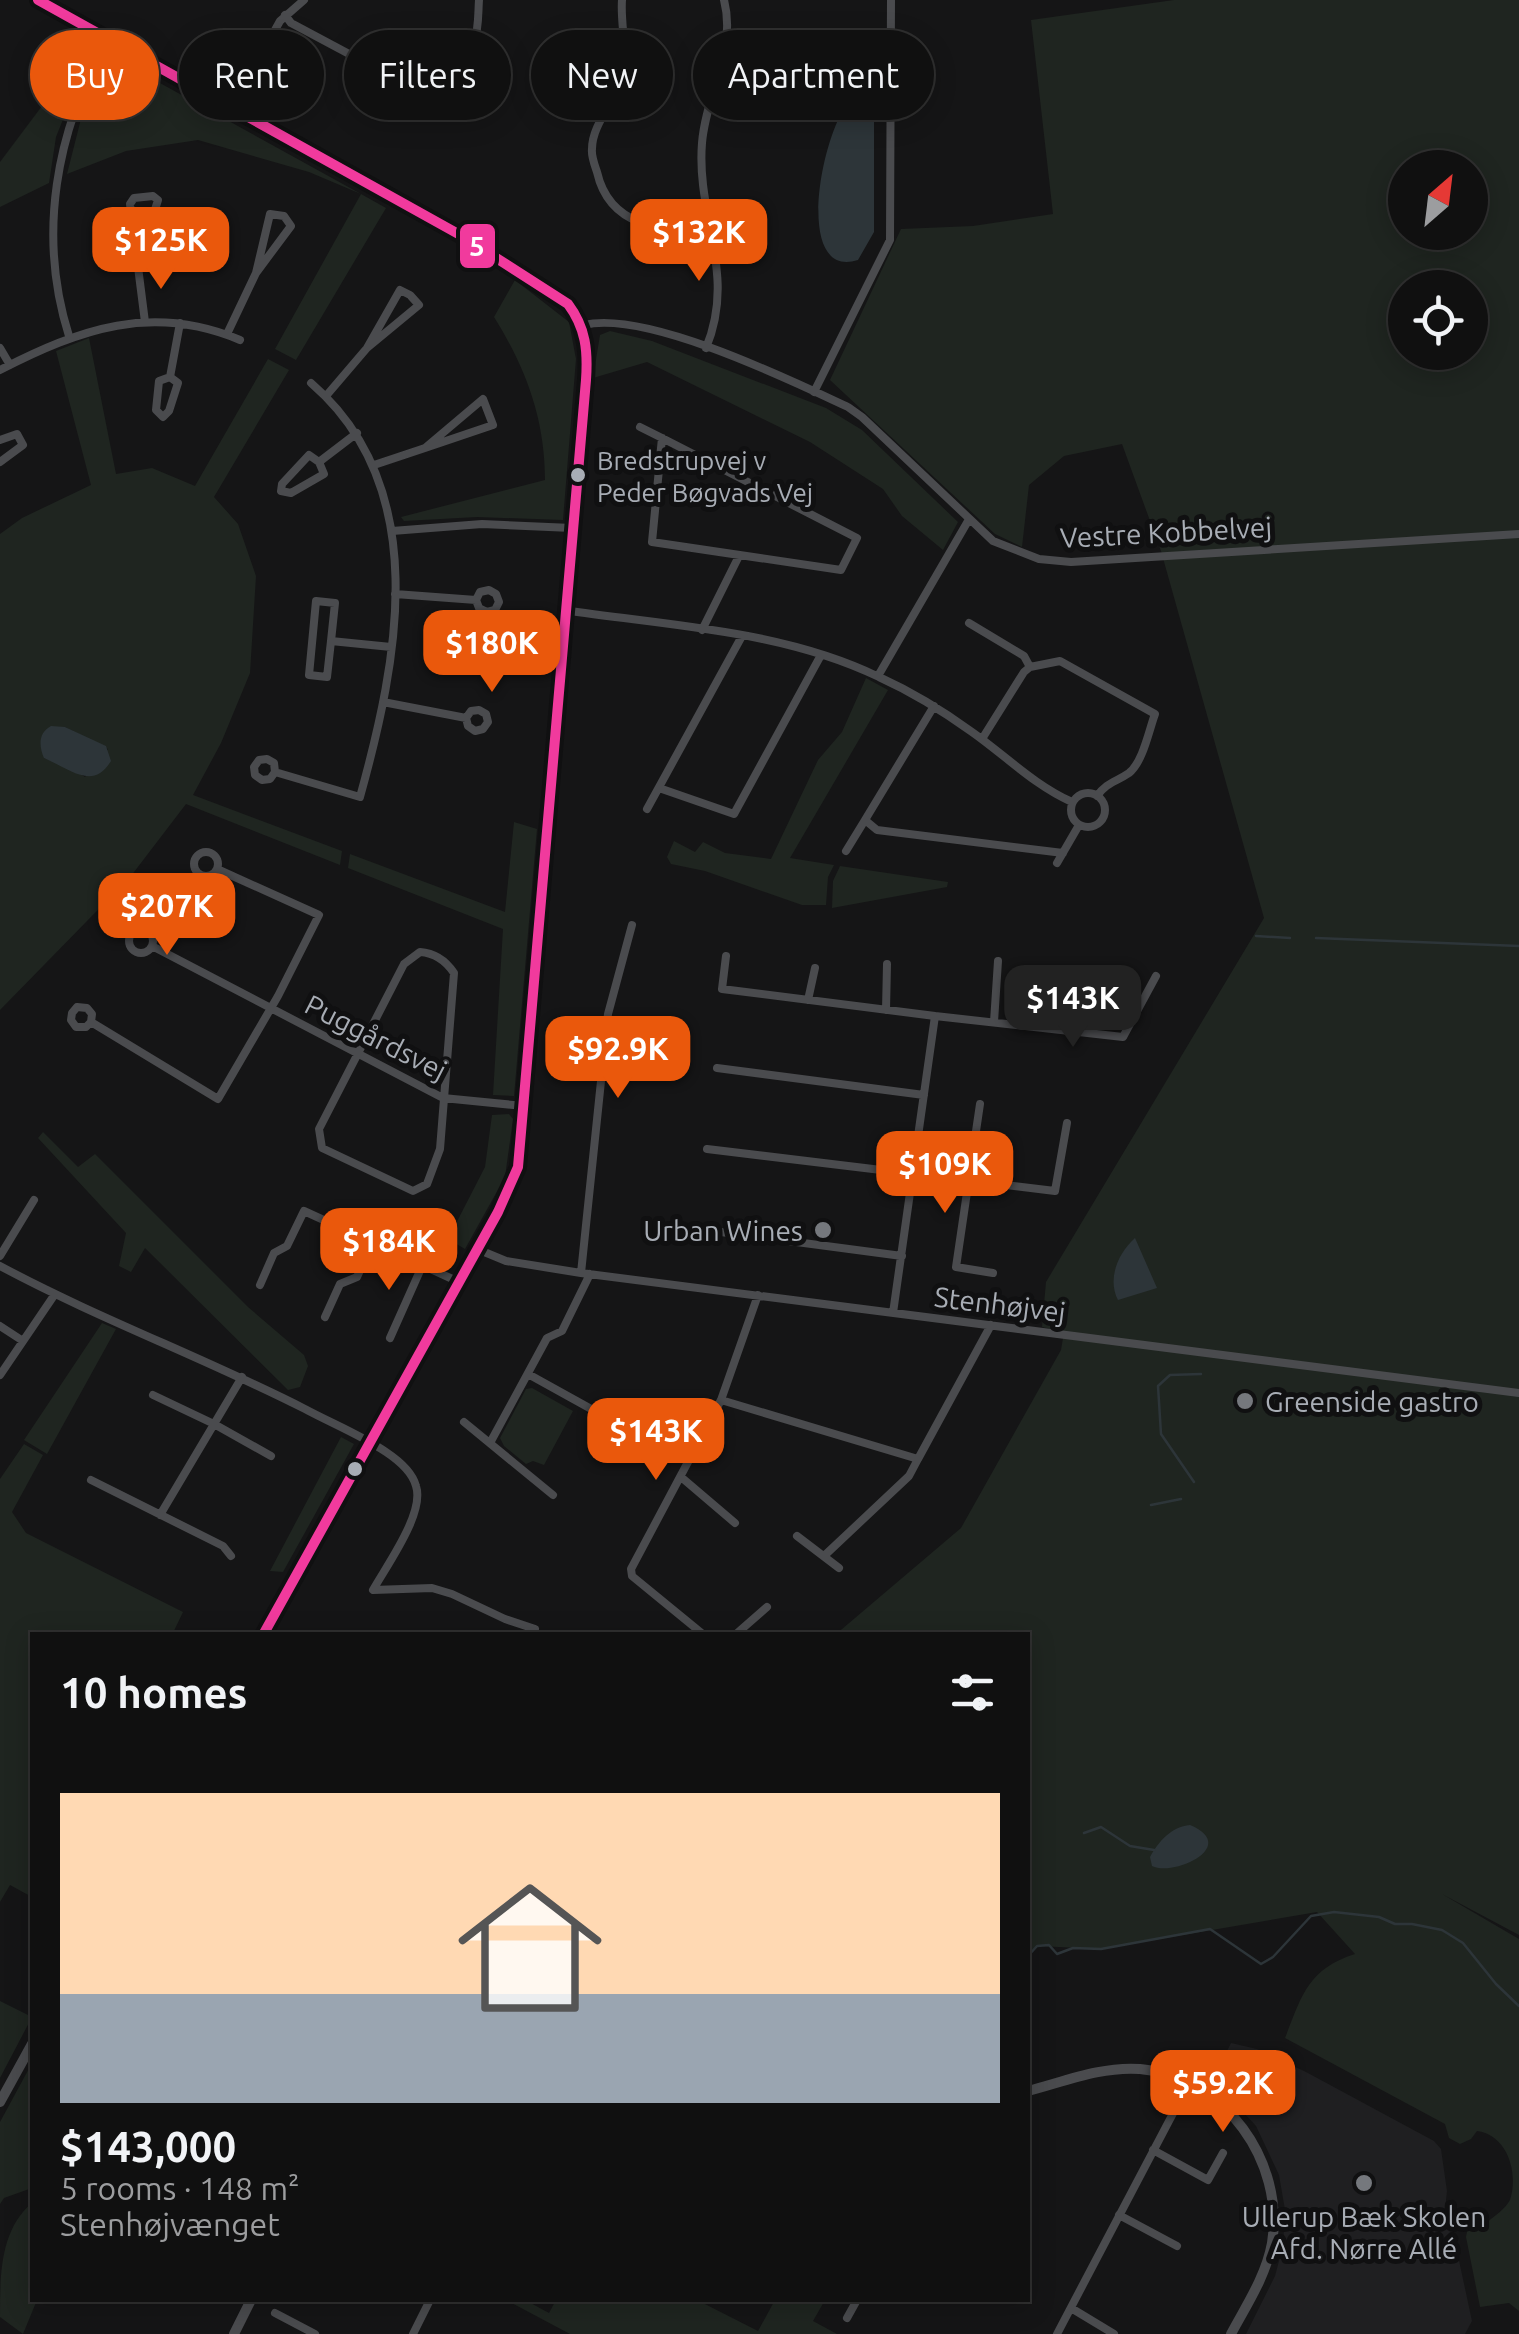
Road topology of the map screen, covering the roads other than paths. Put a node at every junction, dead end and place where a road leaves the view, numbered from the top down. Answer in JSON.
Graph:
{"nodes":[{"id":1,"x":38,"y":0,"type":"edge"},
{"id":2,"x":304,"y":0,"type":"edge"},
{"id":3,"x":479,"y":0,"type":"edge"},
{"id":4,"x":622,"y":0,"type":"edge"},
{"id":5,"x":724,"y":0,"type":"edge"},
{"id":6,"x":891,"y":0,"type":"edge"},
{"id":7,"x":285,"y":16,"type":"junction"},
{"id":8,"x":90,"y":30,"type":"edge"},
{"id":9,"x":277,"y":30,"type":"edge"},
{"id":10,"x":72,"y":120,"type":"edge"},
{"id":11,"x":252,"y":120,"type":"edge"},
{"id":12,"x":708,"y":221,"type":"junction"},
{"id":13,"x":139,"y":261,"type":"junction"},
{"id":14,"x":256,"y":274,"type":"junction"},
{"id":15,"x":145,"y":322,"type":"junction"},
{"id":16,"x":180,"y":324,"type":"junction"},
{"id":17,"x":584,"y":325,"type":"junction"},
{"id":18,"x":227,"y":334,"type":"junction"},
{"id":19,"x":70,"y":336,"type":"junction"},
{"id":20,"x":240,"y":340,"type":"dead end"},
{"id":21,"x":0,"y":348,"type":"edge"},
{"id":22,"x":367,"y":348,"type":"junction"},
{"id":23,"x":706,"y":348,"type":"junction"},
{"id":24,"x":10,"y":365,"type":"junction"},
{"id":25,"x":0,"y":370,"type":"edge"},
{"id":26,"x":170,"y":377,"type":"junction"},
{"id":27,"x":311,"y":383,"type":"dead end"},
{"id":28,"x":814,"y":392,"type":"junction"},
{"id":29,"x":326,"y":396,"type":"junction"},
{"id":30,"x":640,"y":428,"type":"dead end"},
{"id":31,"x":357,"y":433,"type":"junction"},
{"id":32,"x":662,"y":438,"type":"junction"},
{"id":33,"x":0,"y":440,"type":"edge"},
{"id":34,"x":425,"y":448,"type":"junction"},
{"id":35,"x":0,"y":462,"type":"edge"},
{"id":36,"x":319,"y":462,"type":"junction"},
{"id":37,"x":374,"y":465,"type":"junction"},
{"id":38,"x":968,"y":521,"type":"junction"},
{"id":39,"x":572,"y":528,"type":"junction"},
{"id":40,"x":392,"y":531,"type":"junction"},
{"id":41,"x":1519,"y":534,"type":"edge"},
{"id":42,"x":739,"y":556,"type":"junction"},
{"id":43,"x":396,"y":594,"type":"junction"},
{"id":44,"x":476,"y":600,"type":"dead end"},
{"id":45,"x":564,"y":610,"type":"junction"},
{"id":46,"x":969,"y":623,"type":"dead end"},
{"id":47,"x":702,"y":630,"type":"junction"},
{"id":48,"x":742,"y":636,"type":"junction"},
{"id":49,"x":331,"y":641,"type":"junction"},
{"id":50,"x":392,"y":647,"type":"junction"},
{"id":51,"x":821,"y":654,"type":"junction"},
{"id":52,"x":1030,"y":667,"type":"junction"},
{"id":53,"x":878,"y":676,"type":"junction"},
{"id":54,"x":383,"y":702,"type":"junction"},
{"id":55,"x":934,"y":706,"type":"junction"},
{"id":56,"x":466,"y":718,"type":"dead end"},
{"id":57,"x":982,"y":740,"type":"junction"},
{"id":58,"x":275,"y":772,"type":"dead end"},
{"id":59,"x":659,"y":788,"type":"junction"},
{"id":60,"x":1097,"y":796,"type":"junction"},
{"id":61,"x":1072,"y":802,"type":"junction"},
{"id":62,"x":647,"y":809,"type":"dead end"},
{"id":63,"x":864,"y":820,"type":"junction"},
{"id":64,"x":1080,"y":825,"type":"junction"},
{"id":65,"x":846,"y":851,"type":"dead end"},
{"id":66,"x":1063,"y":853,"type":"junction"},
{"id":67,"x":1057,"y":862,"type":"dead end"},
{"id":68,"x":218,"y":869,"type":"dead end"},
{"id":69,"x":632,"y":926,"type":"dead end"},
{"id":70,"x":152,"y":946,"type":"dead end"},
{"id":71,"x":726,"y":956,"type":"dead end"},
{"id":72,"x":998,"y":962,"type":"dead end"},
{"id":73,"x":887,"y":964,"type":"dead end"},
{"id":74,"x":815,"y":968,"type":"dead end"},
{"id":75,"x":1067,"y":970,"type":"dead end"},
{"id":76,"x":1156,"y":976,"type":"dead end"},
{"id":77,"x":808,"y":1000,"type":"junction"},
{"id":78,"x":269,"y":1008,"type":"junction"},
{"id":79,"x":886,"y":1010,"type":"junction"},
{"id":80,"x":935,"y":1016,"type":"junction"},
{"id":81,"x":92,"y":1022,"type":"dead end"},
{"id":82,"x":994,"y":1022,"type":"junction"},
{"id":83,"x":1061,"y":1030,"type":"junction"},
{"id":84,"x":358,"y":1054,"type":"junction"},
{"id":85,"x":717,"y":1068,"type":"dead end"},
{"id":86,"x":924,"y":1095,"type":"junction"},
{"id":87,"x":444,"y":1098,"type":"junction"},
{"id":88,"x":980,"y":1104,"type":"dead end"},
{"id":89,"x":524,"y":1106,"type":"junction"},
{"id":90,"x":1066,"y":1123,"type":"dead end"},
{"id":91,"x":707,"y":1150,"type":"dead end"},
{"id":92,"x":913,"y":1176,"type":"junction"},
{"id":93,"x":969,"y":1182,"type":"junction"},
{"id":94,"x":34,"y":1200,"type":"dead end"},
{"id":95,"x":713,"y":1231,"type":"dead end"},
{"id":96,"x":373,"y":1242,"type":"junction"},
{"id":97,"x":477,"y":1249,"type":"junction"},
{"id":98,"x":0,"y":1256,"type":"edge"},
{"id":99,"x":902,"y":1256,"type":"junction"},
{"id":100,"x":423,"y":1264,"type":"junction"},
{"id":101,"x":0,"y":1266,"type":"edge"},
{"id":102,"x":993,"y":1272,"type":"dead end"},
{"id":103,"x":586,"y":1274,"type":"junction"},
{"id":104,"x":458,"y":1282,"type":"junction"},
{"id":105,"x":260,"y":1285,"type":"dead end"},
{"id":106,"x":55,"y":1294,"type":"junction"},
{"id":107,"x":758,"y":1295,"type":"junction"},
{"id":108,"x":893,"y":1313,"type":"junction"},
{"id":109,"x":325,"y":1317,"type":"dead end"},
{"id":110,"x":991,"y":1325,"type":"junction"},
{"id":111,"x":0,"y":1326,"type":"edge"},
{"id":112,"x":390,"y":1338,"type":"dead end"},
{"id":113,"x":23,"y":1341,"type":"junction"},
{"id":114,"x":528,"y":1374,"type":"junction"},
{"id":115,"x":0,"y":1375,"type":"edge"},
{"id":116,"x":242,"y":1377,"type":"junction"},
{"id":117,"x":1519,"y":1393,"type":"edge"},
{"id":118,"x":153,"y":1395,"type":"dead end"},
{"id":119,"x":721,"y":1400,"type":"junction"},
{"id":120,"x":593,"y":1410,"type":"dead end"},
{"id":121,"x":464,"y":1422,"type":"dead end"},
{"id":122,"x":214,"y":1424,"type":"junction"},
{"id":123,"x":490,"y":1443,"type":"junction"},
{"id":124,"x":371,"y":1444,"type":"junction"},
{"id":125,"x":271,"y":1456,"type":"dead end"},
{"id":126,"x":918,"y":1458,"type":"junction"},
{"id":127,"x":681,"y":1477,"type":"junction"},
{"id":128,"x":91,"y":1480,"type":"dead end"},
{"id":129,"x":553,"y":1494,"type":"dead end"},
{"id":130,"x":160,"y":1515,"type":"junction"},
{"id":131,"x":735,"y":1522,"type":"dead end"},
{"id":132,"x":796,"y":1536,"type":"dead end"},
{"id":133,"x":231,"y":1556,"type":"dead end"},
{"id":134,"x":824,"y":1556,"type":"junction"},
{"id":135,"x":838,"y":1568,"type":"dead end"},
{"id":136,"x":768,"y":1606,"type":"dead end"},
{"id":137,"x":535,"y":1629,"type":"dead end"},
{"id":138,"x":265,"y":1632,"type":"edge"},
{"id":139,"x":700,"y":1632,"type":"edge"},
{"id":140,"x":738,"y":1632,"type":"edge"},
{"id":141,"x":30,"y":2048,"type":"edge"},
{"id":142,"x":1189,"y":2082,"type":"junction"},
{"id":143,"x":1030,"y":2090,"type":"edge"},
{"id":144,"x":0,"y":2102,"type":"edge"},
{"id":145,"x":1154,"y":2150,"type":"junction"},
{"id":146,"x":1223,"y":2152,"type":"dead end"},
{"id":147,"x":1120,"y":2215,"type":"junction"},
{"id":148,"x":1177,"y":2246,"type":"dead end"},
{"id":149,"x":250,"y":2302,"type":"edge"},
{"id":150,"x":429,"y":2302,"type":"edge"},
{"id":151,"x":855,"y":2302,"type":"edge"},
{"id":152,"x":1070,"y":2308,"type":"junction"},
{"id":153,"x":275,"y":2313,"type":"dead end"},
{"id":154,"x":847,"y":2318,"type":"dead end"},
{"id":155,"x":234,"y":2334,"type":"edge"},
{"id":156,"x":315,"y":2334,"type":"edge"},
{"id":157,"x":413,"y":2334,"type":"edge"},
{"id":158,"x":1058,"y":2334,"type":"edge"},
{"id":159,"x":1114,"y":2334,"type":"edge"},
{"id":160,"x":1231,"y":2334,"type":"edge"}],
"edges":[{"from":1,"to":8,"type":"street"},
{"from":2,"to":7,"type":"street"},
{"from":3,"to":7,"type":"street"},
{"from":4,"to":12,"type":"street"},
{"from":5,"to":12,"type":"street"},
{"from":6,"to":28,"type":"street"},
{"from":7,"to":9,"type":"street"},
{"from":10,"to":19,"type":"street"},
{"from":11,"to":17,"type":"street"},
{"from":12,"to":23,"type":"street"},
{"from":13,"to":13,"type":"street"},
{"from":13,"to":15,"type":"street"},
{"from":14,"to":14,"type":"street"},
{"from":14,"to":18,"type":"street"},
{"from":15,"to":16,"type":"street"},
{"from":15,"to":19,"type":"street"},
{"from":16,"to":18,"type":"street"},
{"from":16,"to":26,"type":"street"},
{"from":17,"to":23,"type":"street","name":"Vestre Kobbelvej"},
{"from":17,"to":39,"type":"street"},
{"from":18,"to":20,"type":"street"},
{"from":19,"to":24,"type":"street"},
{"from":21,"to":24,"type":"street"},
{"from":22,"to":22,"type":"street"},
{"from":22,"to":29,"type":"street"},
{"from":23,"to":28,"type":"street","name":"Vestre Kobbelvej"},
{"from":24,"to":25,"type":"street"},
{"from":26,"to":26,"type":"street"},
{"from":27,"to":29,"type":"street"},
{"from":28,"to":38,"type":"street","name":"Vestre Kobbelvej"},
{"from":29,"to":31,"type":"street"},
{"from":30,"to":32,"type":"street"},
{"from":31,"to":36,"type":"street"},
{"from":31,"to":37,"type":"street"},
{"from":32,"to":42,"type":"street"},
{"from":32,"to":42,"type":"street"},
{"from":33,"to":35,"type":"street"},
{"from":34,"to":34,"type":"street"},
{"from":34,"to":37,"type":"street"},
{"from":36,"to":36,"type":"street"},
{"from":37,"to":40,"type":"street"},
{"from":38,"to":41,"type":"street","name":"Vestre Kobbelvej"},
{"from":38,"to":53,"type":"street"},
{"from":39,"to":40,"type":"street"},
{"from":39,"to":45,"type":"street"},
{"from":40,"to":43,"type":"street"},
{"from":42,"to":47,"type":"street"},
{"from":43,"to":44,"type":"street"},
{"from":43,"to":50,"type":"street"},
{"from":45,"to":47,"type":"street"},
{"from":45,"to":89,"type":"street"},
{"from":46,"to":52,"type":"street"},
{"from":47,"to":48,"type":"street"},
{"from":48,"to":51,"type":"street"},
{"from":48,"to":59,"type":"street"},
{"from":49,"to":49,"type":"street"},
{"from":49,"to":50,"type":"street"},
{"from":50,"to":54,"type":"street"},
{"from":51,"to":53,"type":"street"},
{"from":51,"to":59,"type":"street"},
{"from":52,"to":57,"type":"street"},
{"from":52,"to":60,"type":"street"},
{"from":53,"to":55,"type":"street"},
{"from":54,"to":56,"type":"street"},
{"from":54,"to":58,"type":"street"},
{"from":55,"to":57,"type":"street"},
{"from":55,"to":63,"type":"street"},
{"from":57,"to":61,"type":"street"},
{"from":59,"to":62,"type":"street"},
{"from":60,"to":61,"type":"street"},
{"from":60,"to":64,"type":"street"},
{"from":61,"to":64,"type":"street"},
{"from":63,"to":65,"type":"street"},
{"from":63,"to":66,"type":"street"},
{"from":64,"to":66,"type":"street"},
{"from":66,"to":67,"type":"street"},
{"from":68,"to":78,"type":"street","name":"Puggårdsvej"},
{"from":69,"to":103,"type":"street"},
{"from":70,"to":78,"type":"street","name":"Puggårdsvej"},
{"from":71,"to":77,"type":"street"},
{"from":72,"to":82,"type":"street"},
{"from":73,"to":79,"type":"street"},
{"from":74,"to":77,"type":"street"},
{"from":75,"to":83,"type":"street"},
{"from":76,"to":83,"type":"street"},
{"from":77,"to":79,"type":"street"},
{"from":78,"to":81,"type":"street","name":"Puggårdsvej"},
{"from":78,"to":84,"type":"street","name":"Puggårdsvej"},
{"from":79,"to":80,"type":"street"},
{"from":80,"to":82,"type":"street"},
{"from":80,"to":86,"type":"street"},
{"from":82,"to":83,"type":"street"},
{"from":84,"to":87,"type":"street","name":"Puggårdsvej"},
{"from":84,"to":87,"type":"street"},
{"from":84,"to":87,"type":"street"},
{"from":85,"to":86,"type":"street"},
{"from":86,"to":92,"type":"street"},
{"from":87,"to":89,"type":"street","name":"Puggårdsvej"},
{"from":88,"to":93,"type":"street"},
{"from":89,"to":97,"type":"street"},
{"from":90,"to":93,"type":"street"},
{"from":91,"to":92,"type":"street"},
{"from":92,"to":93,"type":"street"},
{"from":92,"to":99,"type":"street"},
{"from":93,"to":102,"type":"street"},
{"from":94,"to":98,"type":"street"},
{"from":95,"to":99,"type":"street"},
{"from":96,"to":100,"type":"street"},
{"from":96,"to":105,"type":"street"},
{"from":96,"to":109,"type":"street"},
{"from":97,"to":103,"type":"street","name":"Stenhøjvej"},
{"from":97,"to":104,"type":"street"},
{"from":99,"to":108,"type":"street"},
{"from":100,"to":104,"type":"street"},
{"from":100,"to":112,"type":"street"},
{"from":101,"to":106,"type":"street"},
{"from":103,"to":107,"type":"street","name":"Stenhøjvej"},
{"from":103,"to":114,"type":"street"},
{"from":104,"to":124,"type":"street"},
{"from":106,"to":113,"type":"street"},
{"from":106,"to":116,"type":"street"},
{"from":107,"to":108,"type":"street","name":"Stenhøjvej"},
{"from":107,"to":119,"type":"street"},
{"from":108,"to":110,"type":"street","name":"Stenhøjvej"},
{"from":110,"to":117,"type":"street","name":"Stenhøjvej"},
{"from":110,"to":126,"type":"street"},
{"from":111,"to":113,"type":"street"},
{"from":113,"to":115,"type":"street"},
{"from":114,"to":120,"type":"street"},
{"from":114,"to":123,"type":"street"},
{"from":116,"to":122,"type":"street"},
{"from":116,"to":124,"type":"street"},
{"from":118,"to":122,"type":"street"},
{"from":119,"to":126,"type":"street"},
{"from":119,"to":127,"type":"street"},
{"from":121,"to":123,"type":"street"},
{"from":122,"to":125,"type":"street"},
{"from":122,"to":130,"type":"street"},
{"from":123,"to":129,"type":"street"},
{"from":124,"to":137,"type":"street"},
{"from":124,"to":138,"type":"street"},
{"from":126,"to":134,"type":"street"},
{"from":127,"to":131,"type":"street"},
{"from":127,"to":139,"type":"street"},
{"from":128,"to":130,"type":"street"},
{"from":130,"to":133,"type":"street"},
{"from":132,"to":134,"type":"street"},
{"from":134,"to":135,"type":"street"},
{"from":136,"to":140,"type":"street"},
{"from":141,"to":144,"type":"street"},
{"from":142,"to":143,"type":"street"},
{"from":142,"to":145,"type":"street"},
{"from":142,"to":160,"type":"street"},
{"from":145,"to":146,"type":"street"},
{"from":145,"to":147,"type":"street"},
{"from":147,"to":148,"type":"street"},
{"from":147,"to":152,"type":"street"},
{"from":149,"to":155,"type":"street"},
{"from":150,"to":157,"type":"street"},
{"from":151,"to":154,"type":"street"},
{"from":152,"to":158,"type":"street"},
{"from":152,"to":159,"type":"street"},
{"from":153,"to":156,"type":"street"}]}
